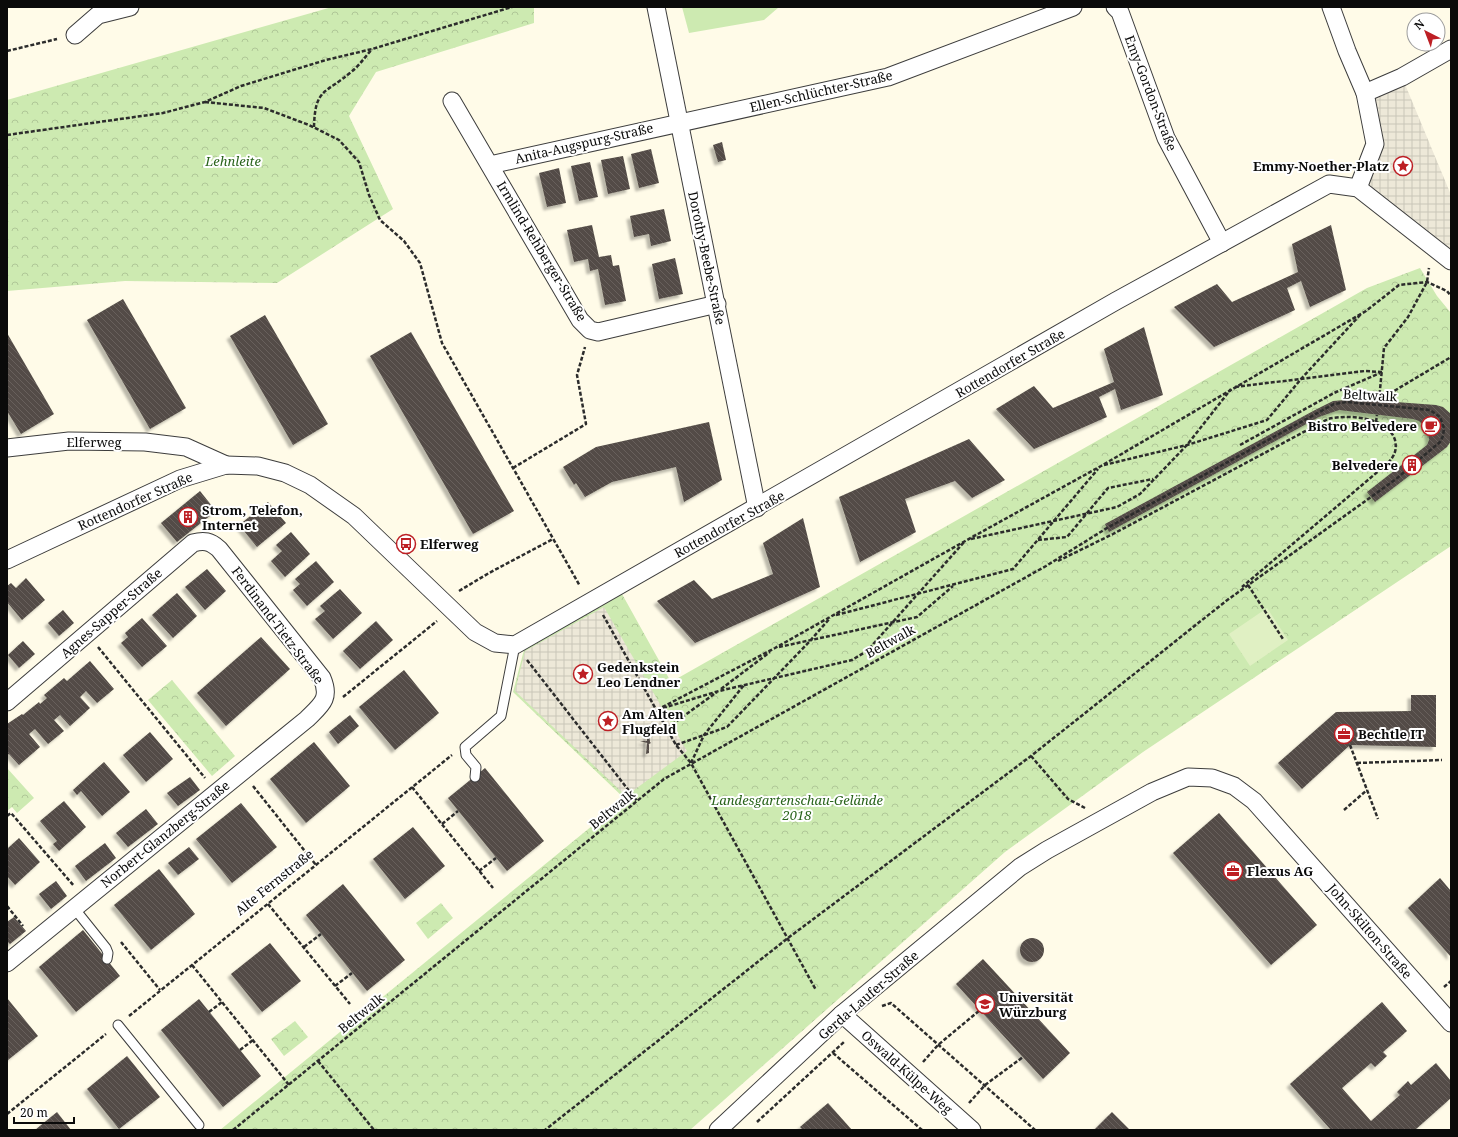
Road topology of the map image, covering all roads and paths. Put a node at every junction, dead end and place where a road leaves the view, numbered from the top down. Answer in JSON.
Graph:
{"nodes":[{"id":1,"x":130,"y":7,"type":"edge"},
{"id":2,"x":512,"y":7,"type":"edge"},
{"id":3,"x":656,"y":7,"type":"edge"},
{"id":4,"x":1073,"y":7,"type":"edge"},
{"id":5,"x":1115,"y":7,"type":"edge"},
{"id":6,"x":1331,"y":7,"type":"edge"},
{"id":7,"x":75,"y":34,"type":"joint"},
{"id":8,"x":372,"y":49,"type":"junction"},
{"id":9,"x":1451,"y":49,"type":"edge"},
{"id":10,"x":7,"y":51,"type":"edge"},
{"id":11,"x":1365,"y":93,"type":"junction"},
{"id":12,"x":452,"y":101,"type":"dead end"},
{"id":13,"x":205,"y":102,"type":"junction"},
{"id":14,"x":678,"y":122,"type":"junction"},
{"id":15,"x":314,"y":127,"type":"junction"},
{"id":16,"x":7,"y":135,"type":"edge"},
{"id":17,"x":490,"y":165,"type":"junction"},
{"id":18,"x":1358,"y":188,"type":"junction"},
{"id":19,"x":1222,"y":243,"type":"junction"},
{"id":20,"x":1449,"y":256,"type":"edge"},
{"id":21,"x":1427,"y":282,"type":"junction"},
{"id":22,"x":1451,"y":296,"type":"edge"},
{"id":23,"x":717,"y":304,"type":"junction"},
{"id":24,"x":1363,"y":312,"type":"junction"},
{"id":25,"x":590,"y":330,"type":"junction"},
{"id":26,"x":1451,"y":357,"type":"edge"},
{"id":27,"x":1382,"y":372,"type":"junction"},
{"id":28,"x":1301,"y":379,"type":"junction"},
{"id":29,"x":1233,"y":387,"type":"junction"},
{"id":30,"x":1377,"y":415,"type":"dead end"},
{"id":31,"x":1376,"y":422,"type":"junction"},
{"id":32,"x":1187,"y":445,"type":"junction"},
{"id":33,"x":1240,"y":446,"type":"dead end"},
{"id":34,"x":7,"y":448,"type":"edge"},
{"id":35,"x":226,"y":465,"type":"junction"},
{"id":36,"x":1101,"y":466,"type":"junction"},
{"id":37,"x":513,"y":468,"type":"junction"},
{"id":38,"x":1154,"y":479,"type":"junction"},
{"id":39,"x":757,"y":508,"type":"junction"},
{"id":40,"x":1086,"y":514,"type":"junction"},
{"id":41,"x":1053,"y":521,"type":"junction"},
{"id":42,"x":553,"y":539,"type":"junction"},
{"id":43,"x":966,"y":540,"type":"junction"},
{"id":44,"x":1038,"y":540,"type":"junction"},
{"id":45,"x":220,"y":549,"type":"joint"},
{"id":46,"x":7,"y":560,"type":"edge"},
{"id":47,"x":1046,"y":566,"type":"junction"},
{"id":48,"x":955,"y":584,"type":"junction"},
{"id":49,"x":1248,"y":585,"type":"junction"},
{"id":50,"x":918,"y":594,"type":"junction"},
{"id":51,"x":592,"y":601,"type":"junction"},
{"id":52,"x":1226,"y":601,"type":"junction"},
{"id":53,"x":448,"y":606,"type":"junction"},
{"id":54,"x":832,"y":616,"type":"junction"},
{"id":55,"x":893,"y":622,"type":"junction"},
{"id":56,"x":88,"y":634,"type":"junction"},
{"id":57,"x":1283,"y":639,"type":"dead end"},
{"id":58,"x":810,"y":641,"type":"junction"},
{"id":59,"x":516,"y":645,"type":"junction"},
{"id":60,"x":775,"y":648,"type":"junction"},
{"id":61,"x":774,"y":678,"type":"junction"},
{"id":62,"x":744,"y":685,"type":"junction"},
{"id":63,"x":719,"y":691,"type":"junction"},
{"id":64,"x":7,"y":702,"type":"edge"},
{"id":65,"x":322,"y":705,"type":"junction"},
{"id":66,"x":657,"y":710,"type":"junction"},
{"id":67,"x":667,"y":728,"type":"junction"},
{"id":68,"x":704,"y":735,"type":"junction"},
{"id":69,"x":676,"y":745,"type":"junction"},
{"id":70,"x":1350,"y":745,"type":"dead end"},
{"id":71,"x":465,"y":747,"type":"junction"},
{"id":72,"x":1031,"y":756,"type":"junction"},
{"id":73,"x":1442,"y":760,"type":"dead end"},
{"id":74,"x":691,"y":763,"type":"junction"},
{"id":75,"x":1357,"y":763,"type":"junction"},
{"id":76,"x":242,"y":772,"type":"junction"},
{"id":77,"x":475,"y":777,"type":"dead end"},
{"id":78,"x":412,"y":787,"type":"junction"},
{"id":79,"x":1367,"y":790,"type":"junction"},
{"id":80,"x":216,"y":792,"type":"junction"},
{"id":81,"x":1068,"y":799,"type":"dead end"},
{"id":82,"x":637,"y":801,"type":"junction"},
{"id":83,"x":1344,"y":810,"type":"dead end"},
{"id":84,"x":458,"y":811,"type":"dead end"},
{"id":85,"x":7,"y":816,"type":"edge"},
{"id":86,"x":1378,"y":819,"type":"dead end"},
{"id":87,"x":442,"y":824,"type":"junction"},
{"id":88,"x":496,"y":858,"type":"dead end"},
{"id":89,"x":316,"y":865,"type":"junction"},
{"id":90,"x":1022,"y":866,"type":"joint"},
{"id":91,"x":479,"y":871,"type":"junction"},
{"id":92,"x":493,"y":888,"type":"dead end"},
{"id":93,"x":80,"y":904,"type":"junction"},
{"id":94,"x":268,"y":904,"type":"junction"},
{"id":95,"x":7,"y":906,"type":"edge"},
{"id":96,"x":321,"y":934,"type":"dead end"},
{"id":97,"x":788,"y":938,"type":"junction"},
{"id":98,"x":35,"y":940,"type":"junction"},
{"id":99,"x":120,"y":941,"type":"dead end"},
{"id":100,"x":304,"y":947,"type":"junction"},
{"id":101,"x":107,"y":959,"type":"dead end"},
{"id":102,"x":7,"y":963,"type":"edge"},
{"id":103,"x":192,"y":965,"type":"junction"},
{"id":104,"x":352,"y":973,"type":"dead end"},
{"id":105,"x":335,"y":986,"type":"junction"},
{"id":106,"x":160,"y":990,"type":"junction"},
{"id":107,"x":816,"y":990,"type":"dead end"},
{"id":108,"x":222,"y":1002,"type":"junction"},
{"id":109,"x":350,"y":1004,"type":"dead end"},
{"id":110,"x":980,"y":1010,"type":"dead end"},
{"id":111,"x":210,"y":1012,"type":"dead end"},
{"id":112,"x":842,"y":1014,"type":"junction"},
{"id":113,"x":1451,"y":1023,"type":"edge"},
{"id":114,"x":118,"y":1025,"type":"junction"},
{"id":115,"x":858,"y":1028,"type":"junction"},
{"id":116,"x":253,"y":1040,"type":"junction"},
{"id":117,"x":938,"y":1045,"type":"junction"},
{"id":118,"x":240,"y":1050,"type":"dead end"},
{"id":119,"x":833,"y":1053,"type":"junction"},
{"id":120,"x":1023,"y":1057,"type":"dead end"},
{"id":121,"x":318,"y":1061,"type":"junction"},
{"id":122,"x":911,"y":1075,"type":"junction"},
{"id":123,"x":289,"y":1085,"type":"junction"},
{"id":124,"x":985,"y":1086,"type":"junction"},
{"id":125,"x":7,"y":1114,"type":"edge"},
{"id":126,"x":956,"y":1116,"type":"junction"},
{"id":127,"x":199,"y":1125,"type":"dead end"},
{"id":128,"x":753,"y":1125,"type":"dead end"},
{"id":129,"x":550,"y":1129,"type":"edge"},
{"id":130,"x":233,"y":1130,"type":"edge"},
{"id":131,"x":374,"y":1130,"type":"edge"},
{"id":132,"x":545,"y":1130,"type":"edge"},
{"id":133,"x":718,"y":1130,"type":"edge"},
{"id":134,"x":922,"y":1130,"type":"edge"},
{"id":135,"x":972,"y":1130,"type":"edge"},
{"id":136,"x":1035,"y":1130,"type":"edge"}],
"edges":[{"from":1,"to":7,"type":"street"},
{"from":2,"to":8,"type":"path"},
{"from":3,"to":14,"type":"street","name":"Dorothy-Beebe-Straße"},
{"from":4,"to":14,"type":"street","name":"Ellen-Schlüchter-Straße"},
{"from":5,"to":19,"type":"street","name":"Emy-Gordon-Straße"},
{"from":6,"to":11,"type":"street"},
{"from":7,"to":10,"type":"path"},
{"from":8,"to":13,"type":"path"},
{"from":8,"to":15,"type":"path"},
{"from":9,"to":11,"type":"street"},
{"from":11,"to":18,"type":"street"},
{"from":12,"to":17,"type":"street","name":"Irmlind-Rehberger-Straße"},
{"from":13,"to":15,"type":"path"},
{"from":13,"to":16,"type":"path"},
{"from":14,"to":17,"type":"street","name":"Anita-Augspurg-Straße"},
{"from":14,"to":23,"type":"street","name":"Dorothy-Beebe-Straße"},
{"from":15,"to":37,"type":"path"},
{"from":17,"to":25,"type":"street","name":"Irmlind-Rehberger-Straße"},
{"from":18,"to":19,"type":"street","name":"Rottendorfer Straße"},
{"from":18,"to":20,"type":"street"},
{"from":19,"to":39,"type":"street","name":"Rottendorfer Straße"},
{"from":21,"to":22,"type":"path"},
{"from":21,"to":24,"type":"path"},
{"from":21,"to":27,"type":"path"},
{"from":23,"to":25,"type":"street","name":"Irmlind-Rehberger-Straße"},
{"from":23,"to":39,"type":"street","name":"Dorothy-Beebe-Straße"},
{"from":24,"to":28,"type":"path"},
{"from":24,"to":29,"type":"path"},
{"from":25,"to":37,"type":"path"},
{"from":26,"to":27,"type":"path"},
{"from":27,"to":28,"type":"path"},
{"from":27,"to":33,"type":"path"},
{"from":28,"to":29,"type":"path"},
{"from":28,"to":32,"type":"path"},
{"from":29,"to":32,"type":"path"},
{"from":29,"to":36,"type":"path"},
{"from":30,"to":31,"type":"path"},
{"from":31,"to":47,"type":"path","name":"Beltwalk"},
{"from":31,"to":52,"type":"path","name":"Beltwalk"},
{"from":32,"to":36,"type":"path"},
{"from":32,"to":38,"type":"path"},
{"from":34,"to":35,"type":"street","name":"Elferweg"},
{"from":35,"to":46,"type":"street","name":"Rottendorfer Straße"},
{"from":35,"to":53,"type":"street","name":"Rottendorfer Straße"},
{"from":36,"to":41,"type":"path"},
{"from":36,"to":43,"type":"path"},
{"from":37,"to":42,"type":"path"},
{"from":38,"to":40,"type":"path"},
{"from":38,"to":40,"type":"path"},
{"from":39,"to":51,"type":"street","name":"Rottendorfer Straße"},
{"from":40,"to":41,"type":"path"},
{"from":40,"to":44,"type":"path"},
{"from":41,"to":43,"type":"path"},
{"from":41,"to":44,"type":"path"},
{"from":42,"to":51,"type":"path"},
{"from":42,"to":53,"type":"path"},
{"from":43,"to":50,"type":"path"},
{"from":43,"to":54,"type":"path"},
{"from":44,"to":48,"type":"path"},
{"from":45,"to":56,"type":"street","name":"Agnes-Sapper-Straße"},
{"from":45,"to":65,"type":"street","name":"Ferdinand-Tietz-Straße"},
{"from":47,"to":49,"type":"path","name":"Beltwalk"},
{"from":47,"to":74,"type":"path","name":"Beltwalk"},
{"from":48,"to":50,"type":"path"},
{"from":48,"to":55,"type":"path"},
{"from":49,"to":52,"type":"path","name":"Beltwalk"},
{"from":49,"to":57,"type":"path"},
{"from":50,"to":54,"type":"path"},
{"from":50,"to":55,"type":"path"},
{"from":51,"to":59,"type":"street","name":"Rottendorfer Straße"},
{"from":51,"to":66,"type":"path"},
{"from":52,"to":72,"type":"path","name":"Beltwalk"},
{"from":53,"to":59,"type":"street","name":"Rottendorfer Straße"},
{"from":53,"to":65,"type":"path"},
{"from":54,"to":58,"type":"path"},
{"from":54,"to":60,"type":"path"},
{"from":55,"to":58,"type":"path"},
{"from":55,"to":61,"type":"path"},
{"from":56,"to":64,"type":"street","name":"Agnes-Sapper-Straße"},
{"from":56,"to":80,"type":"path"},
{"from":58,"to":60,"type":"path"},
{"from":58,"to":61,"type":"path"},
{"from":59,"to":71,"type":"lane"},
{"from":59,"to":82,"type":"path"},
{"from":60,"to":63,"type":"path"},
{"from":60,"to":66,"type":"path"},
{"from":61,"to":62,"type":"path"},
{"from":61,"to":68,"type":"path"},
{"from":62,"to":63,"type":"path"},
{"from":62,"to":68,"type":"path"},
{"from":63,"to":66,"type":"path"},
{"from":63,"to":67,"type":"path"},
{"from":65,"to":76,"type":"street","name":"Norbert-Glanzberg-Straße"},
{"from":66,"to":67,"type":"path"},
{"from":67,"to":69,"type":"path"},
{"from":68,"to":69,"type":"path"},
{"from":68,"to":74,"type":"path"},
{"from":69,"to":74,"type":"path"},
{"from":70,"to":75,"type":"path"},
{"from":71,"to":77,"type":"lane"},
{"from":71,"to":78,"type":"path","name":"Alte Fernstraße"},
{"from":72,"to":81,"type":"path"},
{"from":72,"to":97,"type":"path","name":"Beltwalk"},
{"from":73,"to":75,"type":"path"},
{"from":74,"to":82,"type":"path","name":"Beltwalk"},
{"from":74,"to":97,"type":"path"},
{"from":75,"to":79,"type":"path"},
{"from":76,"to":80,"type":"street","name":"Norbert-Glanzberg-Straße"},
{"from":76,"to":89,"type":"path"},
{"from":78,"to":87,"type":"path"},
{"from":78,"to":89,"type":"path","name":"Alte Fernstraße"},
{"from":79,"to":83,"type":"path"},
{"from":79,"to":86,"type":"path"},
{"from":80,"to":93,"type":"street","name":"Norbert-Glanzberg-Straße"},
{"from":82,"to":121,"type":"path","name":"Beltwalk"},
{"from":84,"to":87,"type":"path"},
{"from":85,"to":93,"type":"path"},
{"from":87,"to":91,"type":"path"},
{"from":88,"to":91,"type":"path"},
{"from":89,"to":94,"type":"path","name":"Alte Fernstraße"},
{"from":90,"to":112,"type":"street","name":"Gerda-Laufer-Straße"},
{"from":90,"to":113,"type":"street","name":"John-Skilton-Straße"},
{"from":91,"to":92,"type":"path"},
{"from":93,"to":98,"type":"street","name":"Norbert-Glanzberg-Straße"},
{"from":93,"to":101,"type":"lane"},
{"from":94,"to":100,"type":"path"},
{"from":94,"to":103,"type":"path","name":"Alte Fernstraße"},
{"from":95,"to":98,"type":"path"},
{"from":96,"to":100,"type":"path"},
{"from":97,"to":107,"type":"path"},
{"from":97,"to":129,"type":"path","name":"Beltwalk"},
{"from":98,"to":102,"type":"street","name":"Norbert-Glanzberg-Straße"},
{"from":99,"to":106,"type":"path"},
{"from":100,"to":105,"type":"path"},
{"from":103,"to":106,"type":"path","name":"Alte Fernstraße"},
{"from":103,"to":108,"type":"path"},
{"from":104,"to":105,"type":"path"},
{"from":105,"to":109,"type":"path"},
{"from":106,"to":114,"type":"path","name":"Alte Fernstraße"},
{"from":108,"to":111,"type":"path"},
{"from":108,"to":116,"type":"path"},
{"from":110,"to":117,"type":"path"},
{"from":112,"to":115,"type":"street","name":"Oswald-Külpe-Weg"},
{"from":112,"to":133,"type":"street","name":"Gerda-Laufer-Straße"},
{"from":114,"to":125,"type":"path","name":"Alte Fernstraße"},
{"from":114,"to":127,"type":"lane"},
{"from":115,"to":117,"type":"path"},
{"from":115,"to":119,"type":"path"},
{"from":115,"to":122,"type":"street","name":"Oswald-Külpe-Weg"},
{"from":116,"to":118,"type":"path"},
{"from":116,"to":123,"type":"path"},
{"from":117,"to":122,"type":"path"},
{"from":117,"to":124,"type":"path"},
{"from":119,"to":128,"type":"path"},
{"from":119,"to":134,"type":"path"},
{"from":120,"to":124,"type":"path"},
{"from":121,"to":123,"type":"path","name":"Beltwalk"},
{"from":121,"to":131,"type":"path"},
{"from":122,"to":126,"type":"street","name":"Oswald-Külpe-Weg"},
{"from":123,"to":130,"type":"path","name":"Beltwalk"},
{"from":124,"to":126,"type":"path"},
{"from":124,"to":136,"type":"path"},
{"from":126,"to":135,"type":"street","name":"Oswald-Külpe-Weg"},
{"from":129,"to":132,"type":"path","name":"Beltwalk"}]}
